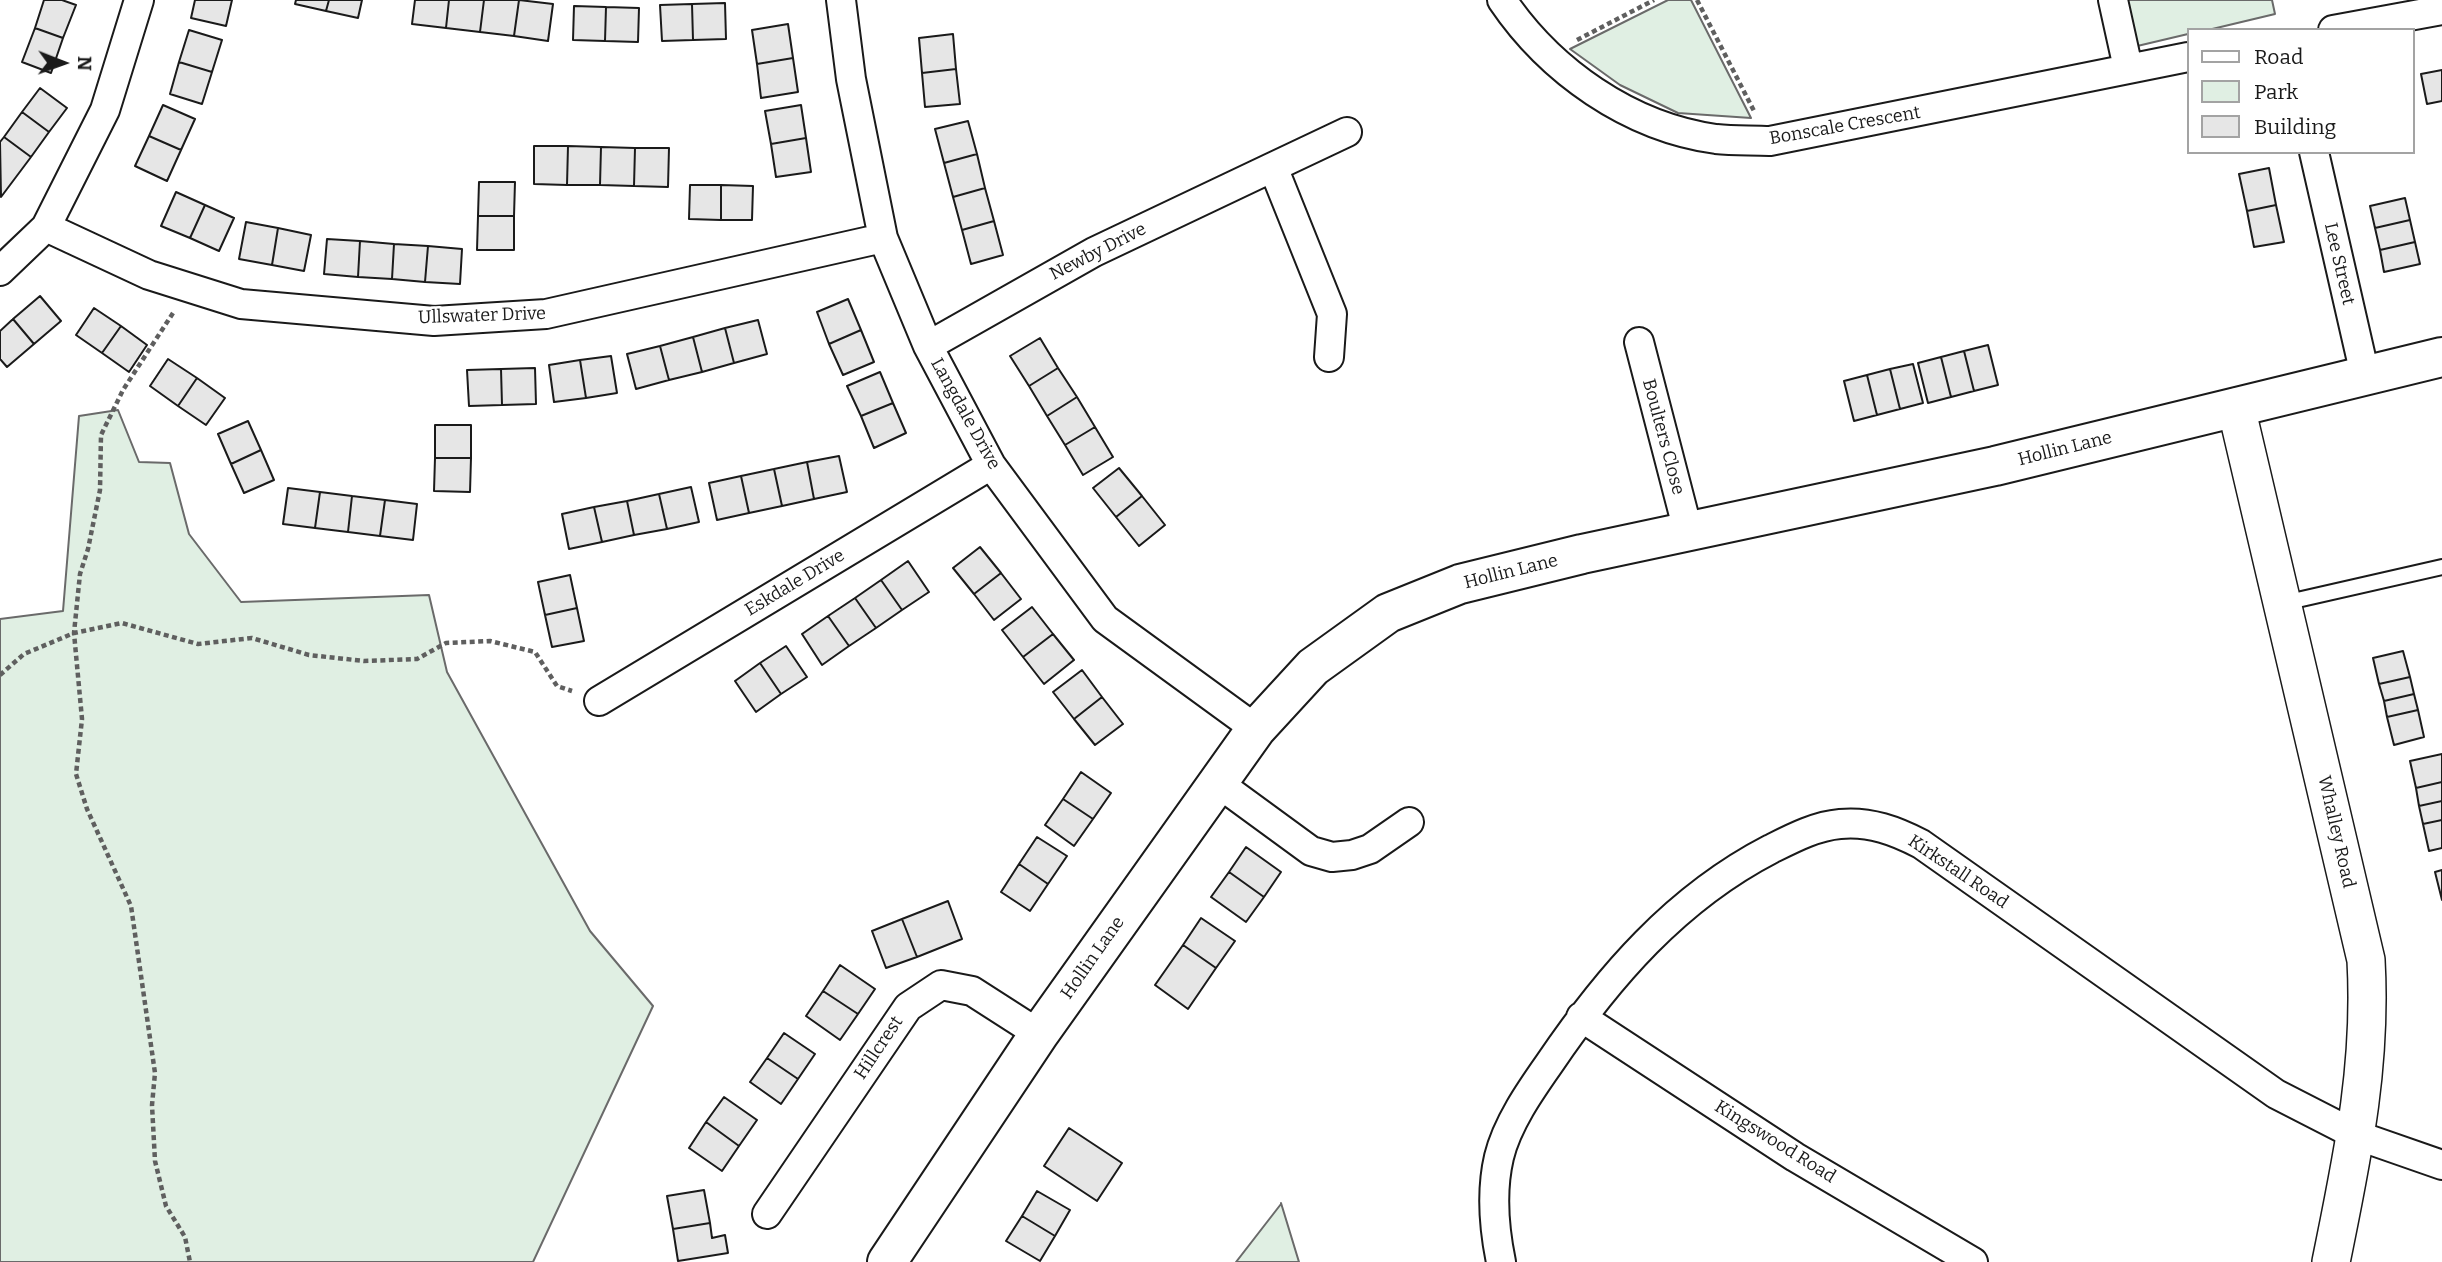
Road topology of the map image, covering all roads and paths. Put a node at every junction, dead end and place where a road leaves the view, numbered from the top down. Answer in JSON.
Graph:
{"nodes":[{"id":1,"x":139,"y":0,"type":"edge"},
{"id":2,"x":841,"y":0,"type":"edge"},
{"id":3,"x":1502,"y":0,"type":"edge"},
{"id":4,"x":1654,"y":0,"type":"edge"},
{"id":5,"x":1697,"y":0,"type":"edge"},
{"id":6,"x":2113,"y":0,"type":"edge"},
{"id":7,"x":2442,"y":10,"type":"edge"},
{"id":8,"x":2344,"y":28,"type":"edge"},
{"id":9,"x":1548,"y":55,"type":"junction"},
{"id":10,"x":2186,"y":57,"type":"edge"},
{"id":11,"x":2128,"y":68,"type":"junction"},
{"id":12,"x":1347,"y":132,"type":"dead end"},
{"id":13,"x":1770,"y":141,"type":"junction"},
{"id":14,"x":2314,"y":154,"type":"edge"},
{"id":15,"x":1273,"y":167,"type":"junction"},
{"id":16,"x":46,"y":227,"type":"junction"},
{"id":17,"x":883,"y":239,"type":"junction"},
{"id":18,"x":0,"y":271,"type":"edge"},
{"id":19,"x":190,"y":288,"type":"junction"},
{"id":20,"x":1639,"y":342,"type":"dead end"},
{"id":21,"x":928,"y":346,"type":"junction"},
{"id":22,"x":1329,"y":357,"type":"dead end"},
{"id":23,"x":2442,"y":357,"type":"edge"},
{"id":24,"x":2365,"y":375,"type":"junction"},
{"id":25,"x":2236,"y":407,"type":"junction"},
{"id":26,"x":991,"y":465,"type":"junction"},
{"id":27,"x":1688,"y":531,"type":"junction"},
{"id":28,"x":2442,"y":567,"type":"edge"},
{"id":29,"x":2284,"y":603,"type":"junction"},
{"id":30,"x":74,"y":633,"type":"junction"},
{"id":31,"x":0,"y":675,"type":"edge"},
{"id":32,"x":600,"y":701,"type":"joint"},
{"id":33,"x":1256,"y":729,"type":"junction"},
{"id":34,"x":1217,"y":783,"type":"junction"},
{"id":35,"x":1409,"y":822,"type":"dead end"},
{"id":36,"x":1581,"y":1017,"type":"junction"},
{"id":37,"x":1039,"y":1034,"type":"junction"},
{"id":38,"x":2356,"y":1135,"type":"junction"},
{"id":39,"x":2442,"y":1166,"type":"edge"},
{"id":40,"x":766,"y":1214,"type":"dead end"},
{"id":41,"x":190,"y":1262,"type":"edge"},
{"id":42,"x":887,"y":1262,"type":"edge"},
{"id":43,"x":1501,"y":1262,"type":"edge"},
{"id":44,"x":1973,"y":1262,"type":"edge"},
{"id":45,"x":2331,"y":1262,"type":"edge"}],
"edges":[{"from":1,"to":16,"type":"street"},
{"from":2,"to":17,"type":"street","name":"Langdale Drive"},
{"from":3,"to":9,"type":"street","name":"Bonscale Crescent"},
{"from":4,"to":9,"type":"path"},
{"from":5,"to":13,"type":"path"},
{"from":6,"to":11,"type":"street"},
{"from":7,"to":8,"type":"street"},
{"from":9,"to":13,"type":"street","name":"Bonscale Crescent"},
{"from":10,"to":11,"type":"street","name":"Bonscale Crescent"},
{"from":11,"to":13,"type":"street","name":"Bonscale Crescent"},
{"from":12,"to":15,"type":"street","name":"Newby Drive"},
{"from":14,"to":24,"type":"street","name":"Lee Street"},
{"from":15,"to":21,"type":"street","name":"Newby Drive"},
{"from":15,"to":22,"type":"street"},
{"from":16,"to":18,"type":"street"},
{"from":16,"to":19,"type":"street","name":"Ullswater Drive"},
{"from":17,"to":19,"type":"street","name":"Ullswater Drive"},
{"from":17,"to":21,"type":"street","name":"Langdale Drive"},
{"from":19,"to":30,"type":"path"},
{"from":20,"to":27,"type":"street","name":"Boulters Close"},
{"from":21,"to":26,"type":"street","name":"Langdale Drive"},
{"from":23,"to":24,"type":"main road","name":"Hollin Lane"},
{"from":24,"to":25,"type":"main road","name":"Hollin Lane"},
{"from":25,"to":27,"type":"main road","name":"Hollin Lane"},
{"from":25,"to":29,"type":"street","name":"Whalley Road"},
{"from":26,"to":32,"type":"street","name":"Eskdale Drive"},
{"from":26,"to":33,"type":"street","name":"Langdale Drive"},
{"from":27,"to":33,"type":"main road","name":"Hollin Lane"},
{"from":28,"to":29,"type":"lane"},
{"from":29,"to":38,"type":"street","name":"Whalley Road"},
{"from":30,"to":31,"type":"path"},
{"from":30,"to":32,"type":"path"},
{"from":30,"to":41,"type":"path"},
{"from":33,"to":34,"type":"main road","name":"Hollin Lane"},
{"from":34,"to":35,"type":"street"},
{"from":34,"to":37,"type":"main road","name":"Hollin Lane"},
{"from":36,"to":38,"type":"street","name":"Kirkstall Road"},
{"from":36,"to":43,"type":"street","name":"Kirkstall Road"},
{"from":36,"to":44,"type":"street","name":"Kingswood Road"},
{"from":37,"to":40,"type":"street","name":"Hillcrest"},
{"from":37,"to":42,"type":"main road","name":"Hollin Lane"},
{"from":38,"to":39,"type":"street","name":"Kirkstall Road"},
{"from":38,"to":45,"type":"street","name":"Whalley Road"}]}
